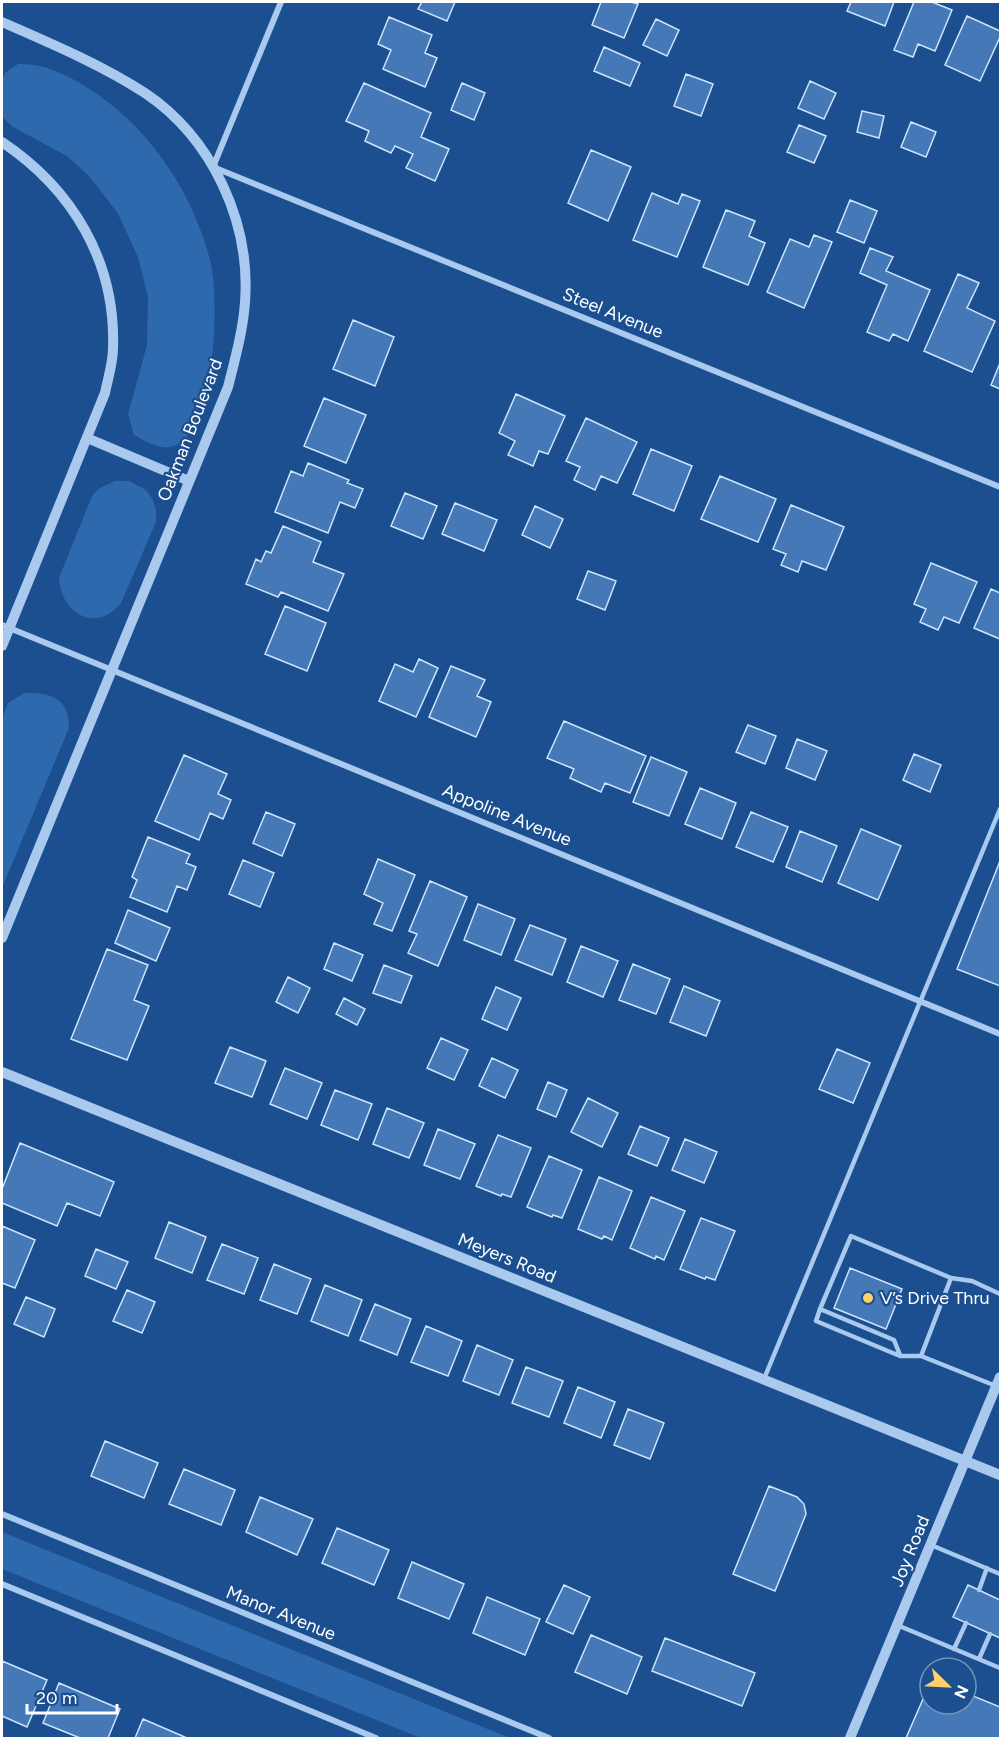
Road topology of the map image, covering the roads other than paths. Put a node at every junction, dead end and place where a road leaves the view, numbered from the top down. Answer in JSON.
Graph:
{"nodes":[{"id":1,"x":281,"y":2,"type":"edge"},
{"id":2,"x":3,"y":25,"type":"edge"},
{"id":3,"x":2,"y":142,"type":"edge"},
{"id":4,"x":213,"y":167,"type":"junction"},
{"id":5,"x":87,"y":438,"type":"junction"},
{"id":6,"x":189,"y":481,"type":"junction"},
{"id":7,"x":1000,"y":487,"type":"edge"},
{"id":8,"x":5,"y":626,"type":"edge"},
{"id":9,"x":2,"y":646,"type":"edge"},
{"id":10,"x":112,"y":670,"type":"junction"},
{"id":11,"x":1000,"y":809,"type":"edge"},
{"id":12,"x":2,"y":938,"type":"edge"},
{"id":13,"x":921,"y":1001,"type":"junction"},
{"id":14,"x":1000,"y":1034,"type":"edge"},
{"id":15,"x":2,"y":1072,"type":"edge"},
{"id":16,"x":951,"y":1278,"type":"junction"},
{"id":17,"x":1000,"y":1294,"type":"edge"},
{"id":18,"x":820,"y":1309,"type":"junction"},
{"id":19,"x":900,"y":1356,"type":"junction"},
{"id":20,"x":921,"y":1356,"type":"junction"},
{"id":21,"x":764,"y":1379,"type":"junction"},
{"id":22,"x":999,"y":1382,"type":"edge"},
{"id":23,"x":965,"y":1461,"type":"junction"},
{"id":24,"x":1000,"y":1475,"type":"edge"},
{"id":25,"x":2,"y":1514,"type":"edge"},
{"id":26,"x":930,"y":1545,"type":"junction"},
{"id":27,"x":987,"y":1568,"type":"junction"},
{"id":28,"x":1000,"y":1574,"type":"edge"},
{"id":29,"x":2,"y":1584,"type":"edge"},
{"id":30,"x":979,"y":1590,"type":"dead end"},
{"id":31,"x":966,"y":1623,"type":"dead end"},
{"id":32,"x":897,"y":1625,"type":"junction"},
{"id":33,"x":990,"y":1634,"type":"dead end"},
{"id":34,"x":954,"y":1649,"type":"junction"},
{"id":35,"x":979,"y":1659,"type":"junction"},
{"id":36,"x":1000,"y":1668,"type":"edge"},
{"id":37,"x":376,"y":1738,"type":"edge"},
{"id":38,"x":549,"y":1738,"type":"edge"},
{"id":39,"x":850,"y":1738,"type":"edge"}],
"edges":[{"from":1,"to":4,"type":"street"},
{"from":2,"to":4,"type":"street","name":"Oakman Boulevard"},
{"from":3,"to":5,"type":"street"},
{"from":4,"to":6,"type":"street","name":"Oakman Boulevard"},
{"from":4,"to":7,"type":"street","name":"Steel Avenue"},
{"from":5,"to":6,"type":"street"},
{"from":5,"to":8,"type":"street"},
{"from":6,"to":10,"type":"street","name":"Oakman Boulevard"},
{"from":8,"to":9,"type":"street"},
{"from":8,"to":10,"type":"street","name":"Appoline Avenue"},
{"from":10,"to":12,"type":"street","name":"Oakman Boulevard"},
{"from":10,"to":13,"type":"street","name":"Appoline Avenue"},
{"from":11,"to":13,"type":"lane"},
{"from":13,"to":14,"type":"street","name":"Appoline Avenue"},
{"from":13,"to":21,"type":"lane"},
{"from":15,"to":21,"type":"street","name":"Meyers Road"},
{"from":16,"to":17,"type":"lane"},
{"from":16,"to":18,"type":"lane"},
{"from":16,"to":20,"type":"lane"},
{"from":18,"to":19,"type":"lane"},
{"from":18,"to":19,"type":"lane"},
{"from":19,"to":20,"type":"lane"},
{"from":20,"to":22,"type":"lane"},
{"from":21,"to":23,"type":"street","name":"Meyers Road"},
{"from":22,"to":23,"type":"street","name":"Joy Road"},
{"from":23,"to":24,"type":"street","name":"Meyers Road"},
{"from":23,"to":26,"type":"street","name":"Joy Road"},
{"from":25,"to":38,"type":"street","name":"Manor Avenue"},
{"from":26,"to":27,"type":"lane"},
{"from":26,"to":32,"type":"street","name":"Joy Road"},
{"from":27,"to":28,"type":"lane"},
{"from":27,"to":30,"type":"lane"},
{"from":29,"to":37,"type":"street"},
{"from":31,"to":34,"type":"lane"},
{"from":32,"to":34,"type":"lane"},
{"from":32,"to":39,"type":"street","name":"Joy Road"},
{"from":33,"to":35,"type":"lane"},
{"from":34,"to":35,"type":"lane"},
{"from":35,"to":36,"type":"lane"}]}
